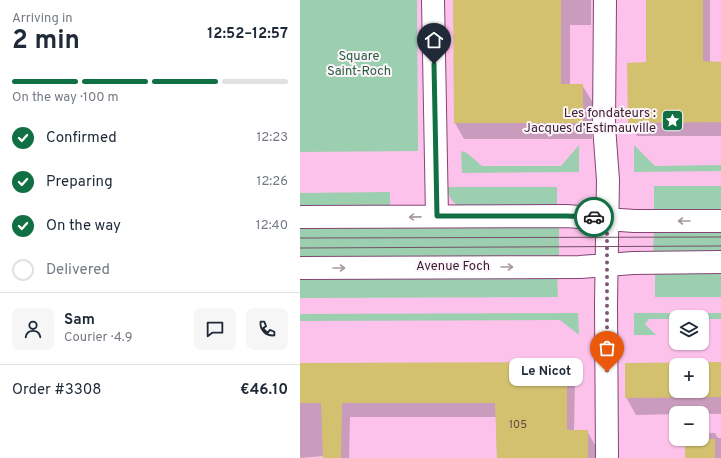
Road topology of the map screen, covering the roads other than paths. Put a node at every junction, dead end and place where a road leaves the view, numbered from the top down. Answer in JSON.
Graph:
{"nodes":[{"id":1,"x":433,"y":0,"type":"edge"},
{"id":2,"x":604,"y":0,"type":"edge"},
{"id":3,"x":437,"y":216,"type":"junction"},
{"id":4,"x":300,"y":217,"type":"edge"},
{"id":5,"x":607,"y":218,"type":"junction"},
{"id":6,"x":721,"y":221,"type":"edge"},
{"id":7,"x":721,"y":262,"type":"edge"},
{"id":8,"x":607,"y":264,"type":"junction"},
{"id":9,"x":300,"y":268,"type":"edge"},
{"id":10,"x":607,"y":458,"type":"edge"}],
"edges":[{"from":1,"to":3,"type":"street"},
{"from":2,"to":5,"type":"street"},
{"from":3,"to":4,"type":"street","one_way":true},
{"from":3,"to":5,"type":"street"},
{"from":6,"to":5,"type":"street","one_way":true},
{"from":5,"to":8,"type":"street"},
{"from":7,"to":8,"type":"street","name":"Avenue Foch"},
{"from":9,"to":8,"type":"street","name":"Avenue Foch","one_way":true},
{"from":8,"to":10,"type":"street"}]}
